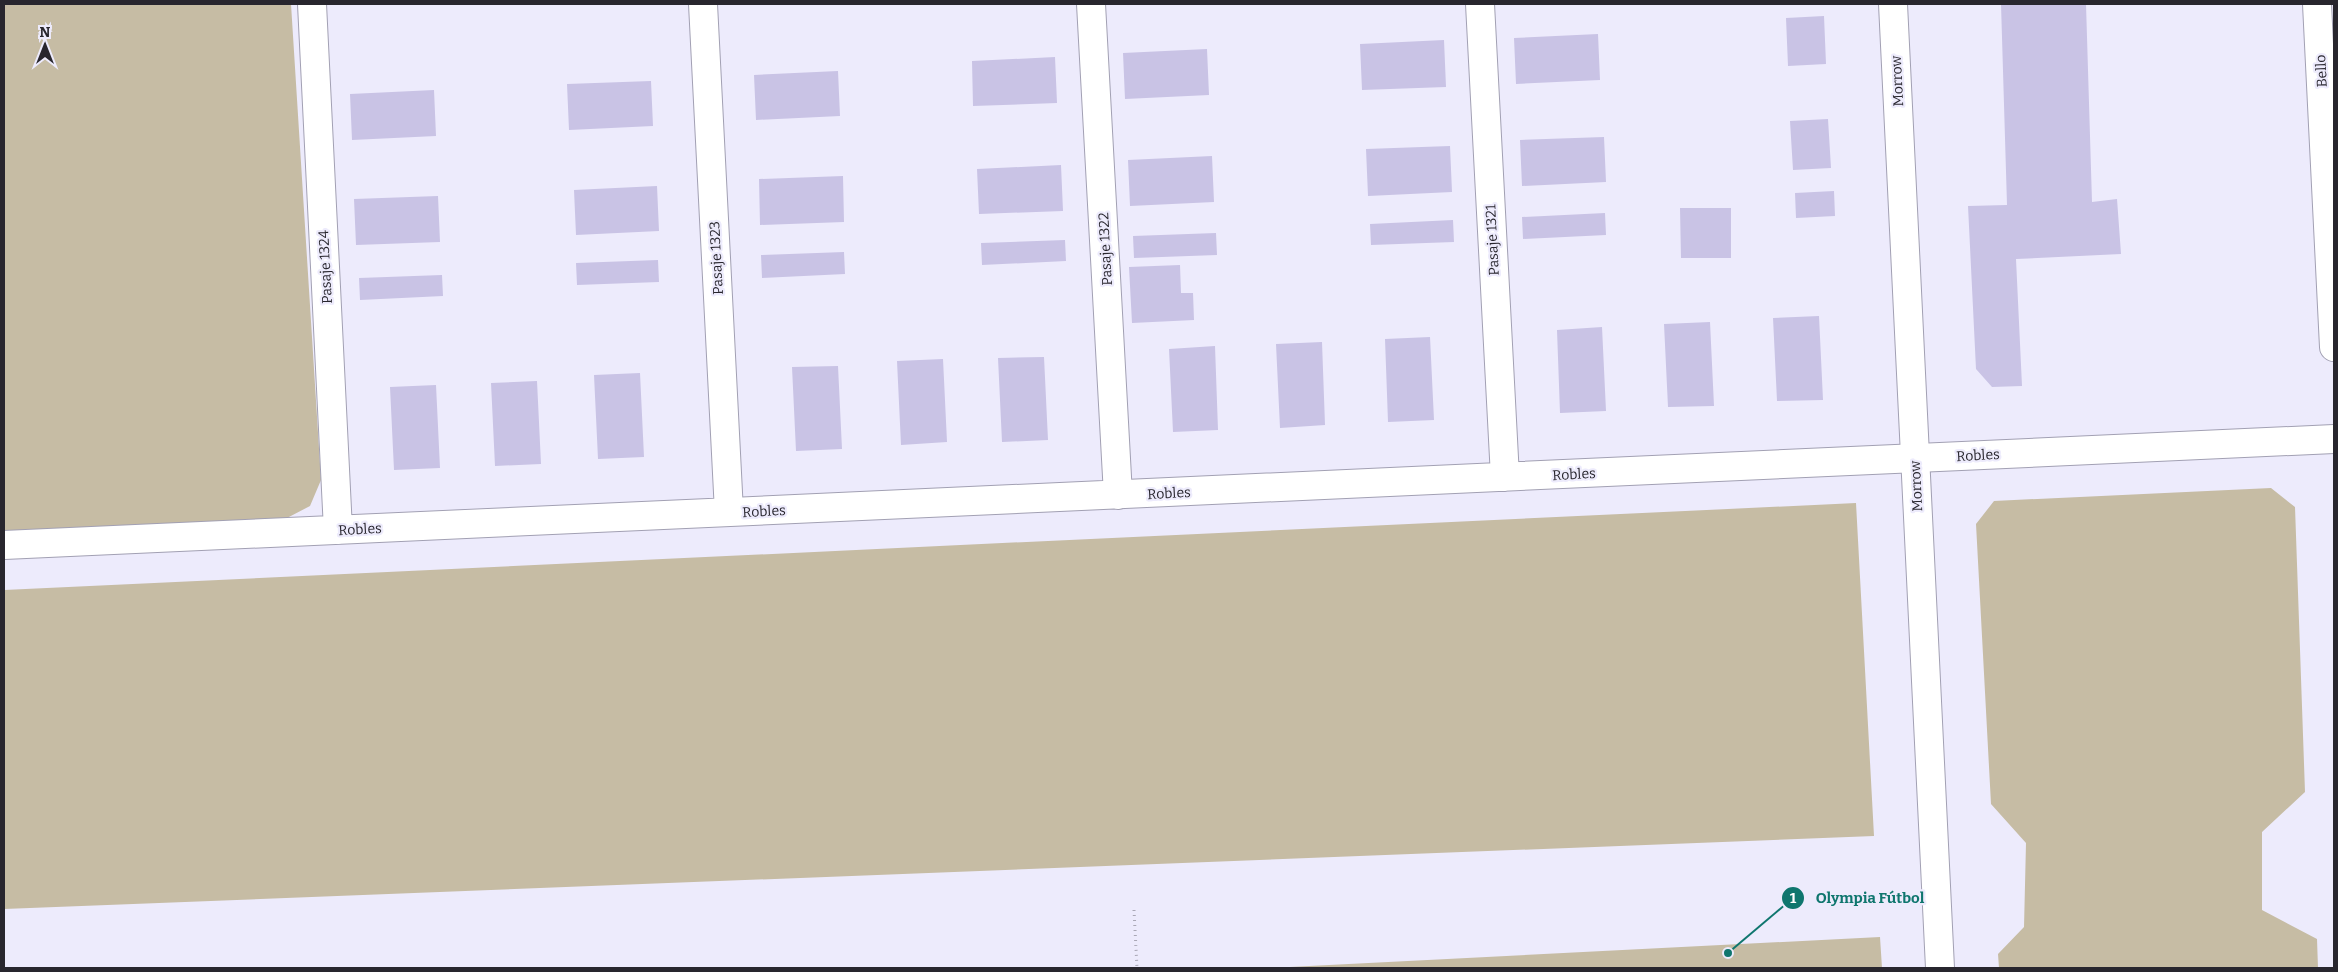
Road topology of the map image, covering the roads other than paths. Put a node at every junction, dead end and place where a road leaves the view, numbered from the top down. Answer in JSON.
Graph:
{"nodes":[{"id":1,"x":312,"y":4,"type":"edge"},
{"id":2,"x":703,"y":4,"type":"edge"},
{"id":3,"x":1091,"y":4,"type":"edge"},
{"id":4,"x":1480,"y":4,"type":"edge"},
{"id":5,"x":1893,"y":4,"type":"edge"},
{"id":6,"x":2317,"y":4,"type":"edge"},
{"id":7,"x":2334,"y":347,"type":"edge"},
{"id":8,"x":2334,"y":439,"type":"edge"},
{"id":9,"x":1915,"y":458,"type":"junction"},
{"id":10,"x":1505,"y":477,"type":"junction"},
{"id":11,"x":1118,"y":495,"type":"junction"},
{"id":12,"x":729,"y":512,"type":"junction"},
{"id":13,"x":338,"y":530,"type":"junction"},
{"id":14,"x":4,"y":545,"type":"edge"},
{"id":15,"x":1940,"y":968,"type":"edge"}],
"edges":[{"from":1,"to":13,"type":"street","name":"Pasaje 1324"},
{"from":2,"to":12,"type":"street","name":"Pasaje 1323"},
{"from":3,"to":11,"type":"street","name":"Pasaje 1322"},
{"from":4,"to":10,"type":"street","name":"Pasaje 1321"},
{"from":5,"to":9,"type":"street","name":"Morrow"},
{"from":6,"to":7,"type":"street","name":"Bello"},
{"from":8,"to":9,"type":"street","name":"Robles"},
{"from":9,"to":10,"type":"street","name":"Robles"},
{"from":9,"to":15,"type":"street","name":"Morrow"},
{"from":10,"to":11,"type":"street","name":"Robles"},
{"from":11,"to":12,"type":"street","name":"Robles"},
{"from":12,"to":13,"type":"street","name":"Robles"},
{"from":13,"to":14,"type":"street","name":"Robles"}]}
